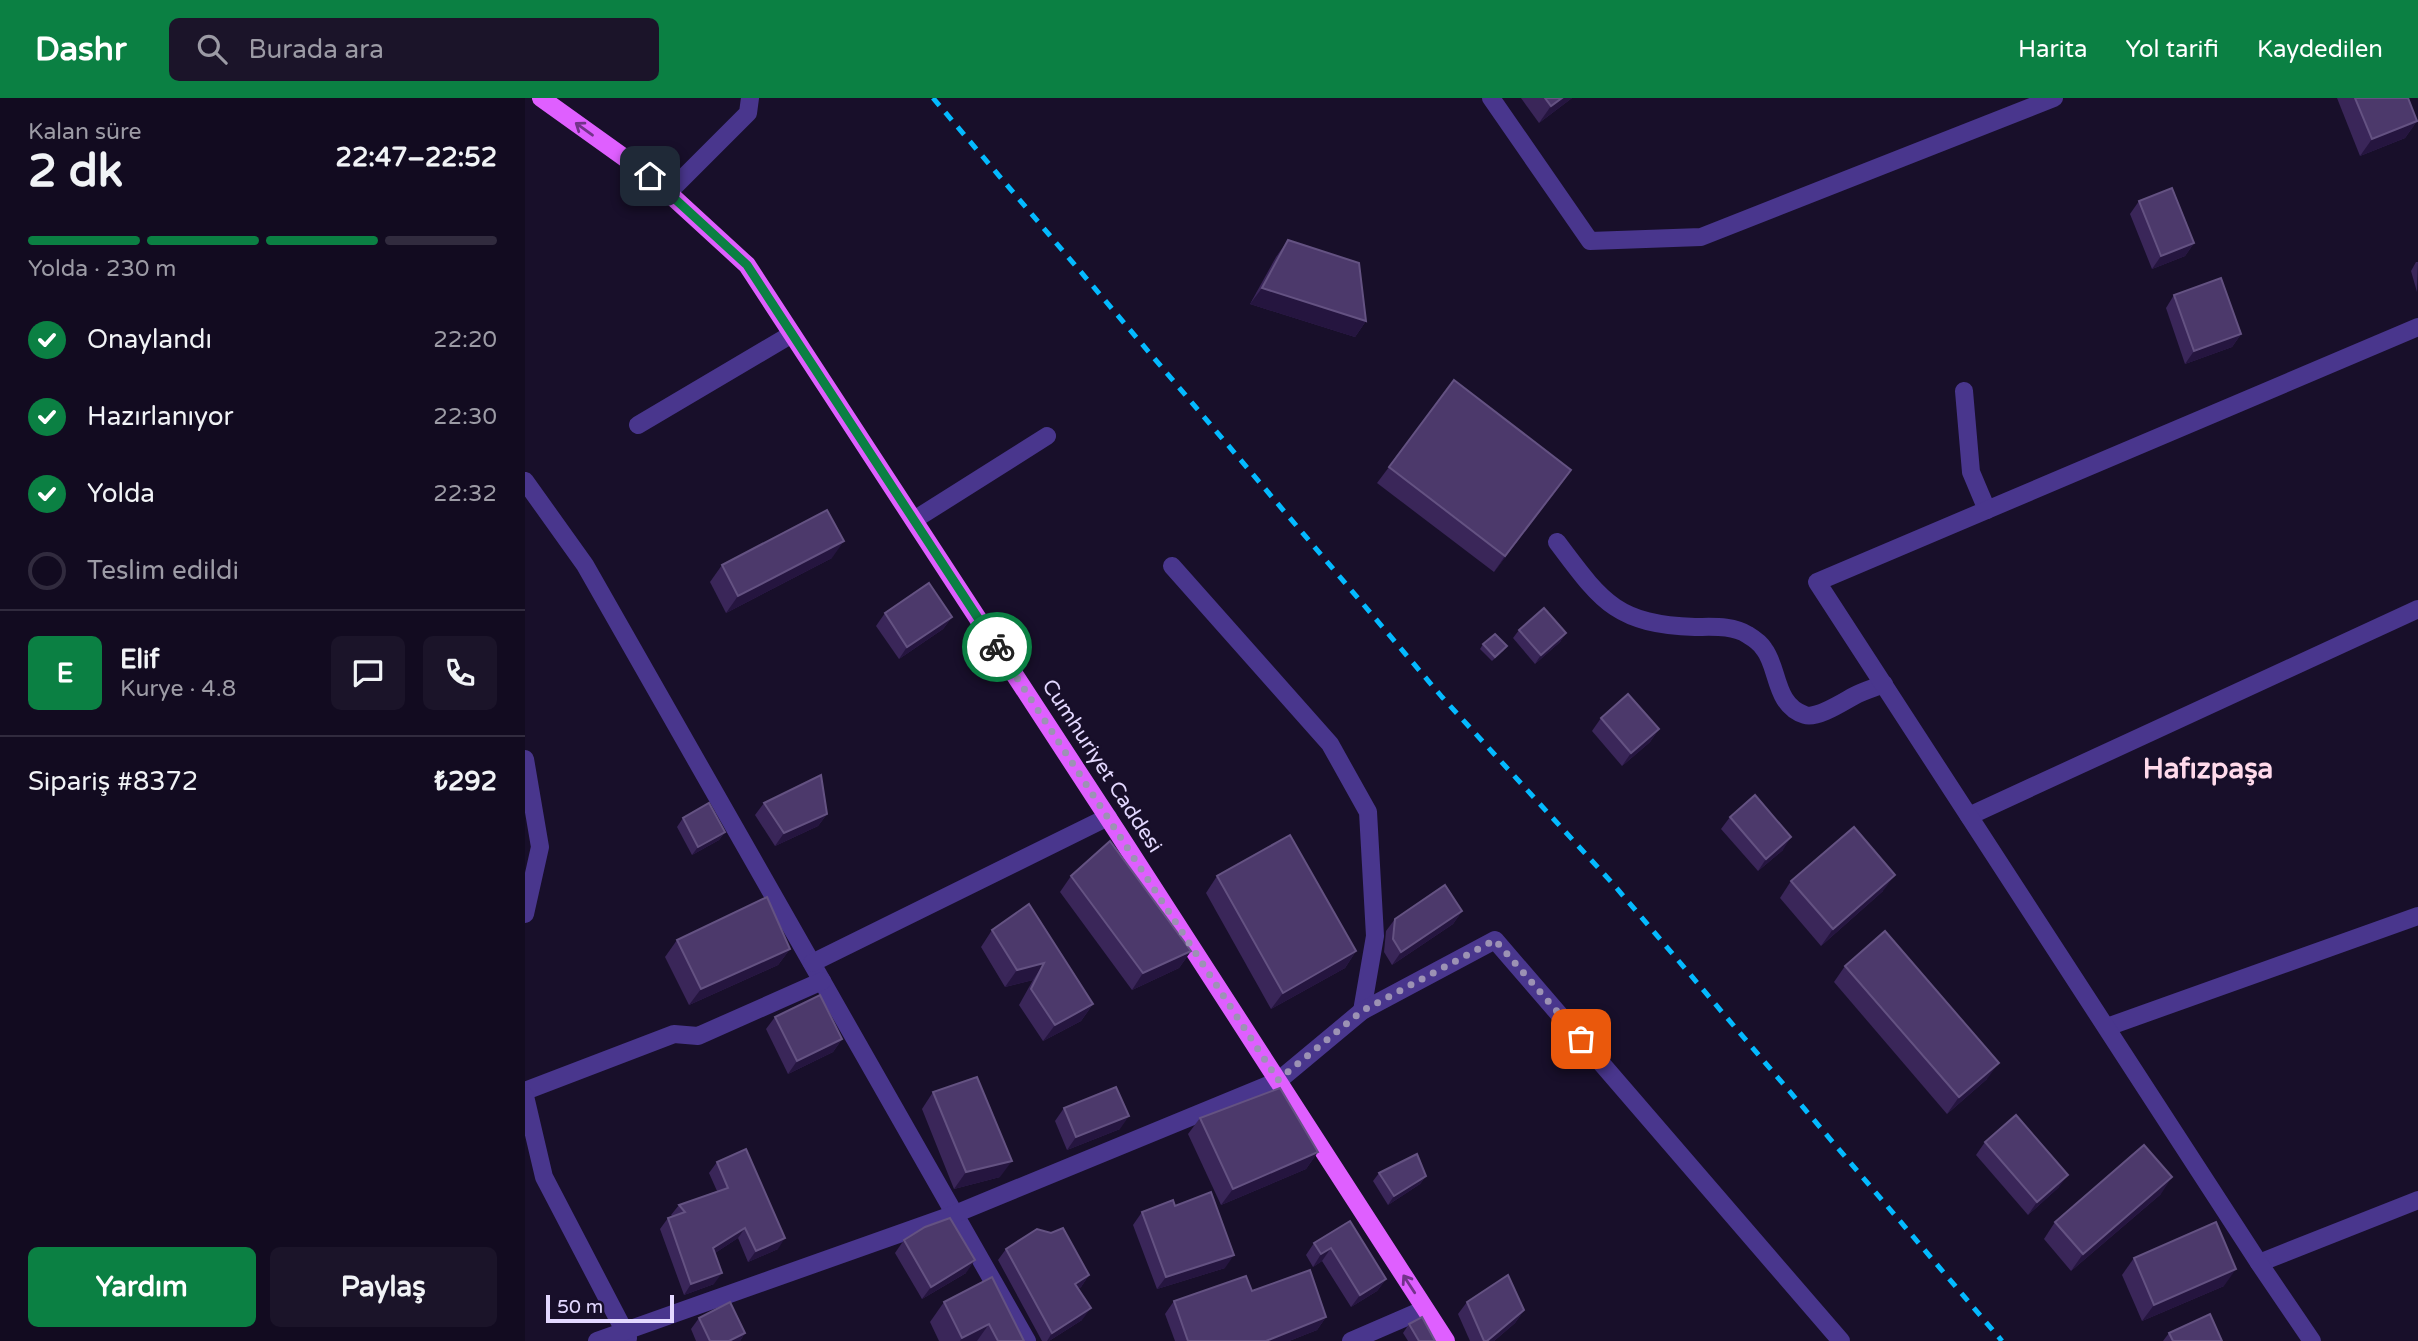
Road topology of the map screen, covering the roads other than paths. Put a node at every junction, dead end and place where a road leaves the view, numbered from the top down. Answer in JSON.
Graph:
{"nodes":[{"id":1,"x":541,"y":98,"type":"edge"},
{"id":2,"x":750,"y":98,"type":"edge"},
{"id":3,"x":1491,"y":98,"type":"edge"},
{"id":4,"x":2054,"y":98,"type":"edge"},
{"id":5,"x":668,"y":193,"type":"junction"},
{"id":6,"x":2418,"y":327,"type":"edge"},
{"id":7,"x":792,"y":334,"type":"junction"},
{"id":8,"x":1964,"y":391,"type":"dead end"},
{"id":9,"x":638,"y":425,"type":"dead end"},
{"id":10,"x":1047,"y":436,"type":"dead end"},
{"id":11,"x":525,"y":481,"type":"edge"},
{"id":12,"x":1987,"y":510,"type":"junction"},
{"id":13,"x":914,"y":520,"type":"junction"},
{"id":14,"x":1557,"y":542,"type":"dead end"},
{"id":15,"x":1172,"y":565,"type":"dead end"},
{"id":16,"x":2418,"y":610,"type":"edge"},
{"id":17,"x":1884,"y":684,"type":"junction"},
{"id":18,"x":525,"y":759,"type":"edge"},
{"id":19,"x":1969,"y":816,"type":"junction"},
{"id":20,"x":1108,"y":817,"type":"junction"},
{"id":21,"x":525,"y":914,"type":"edge"},
{"id":22,"x":2418,"y":916,"type":"edge"},
{"id":23,"x":812,"y":963,"type":"junction"},
{"id":24,"x":822,"y":981,"type":"junction"},
{"id":25,"x":1362,"y":1011,"type":"junction"},
{"id":26,"x":2107,"y":1027,"type":"junction"},
{"id":27,"x":1278,"y":1080,"type":"junction"},
{"id":28,"x":525,"y":1093,"type":"edge"},
{"id":29,"x":2418,"y":1200,"type":"edge"},
{"id":30,"x":955,"y":1214,"type":"junction"},
{"id":31,"x":2259,"y":1264,"type":"junction"},
{"id":32,"x":1425,"y":1309,"type":"junction"},
{"id":33,"x":627,"y":1336,"type":"edge"},
{"id":34,"x":597,"y":1341,"type":"edge"},
{"id":35,"x":1027,"y":1341,"type":"edge"},
{"id":36,"x":1351,"y":1341,"type":"edge"},
{"id":37,"x":1446,"y":1341,"type":"edge"},
{"id":38,"x":1841,"y":1341,"type":"edge"},
{"id":39,"x":2312,"y":1341,"type":"edge"}],
"edges":[{"from":5,"to":1,"type":"main road","name":"Cumhuriyet Caddesi","one_way":true},
{"from":2,"to":5,"type":"street"},
{"from":3,"to":4,"type":"street"},
{"from":5,"to":7,"type":"main road","name":"Cumhuriyet Caddesi"},
{"from":6,"to":12,"type":"street"},
{"from":7,"to":9,"type":"street"},
{"from":7,"to":13,"type":"main road","name":"Cumhuriyet Caddesi"},
{"from":8,"to":12,"type":"street"},
{"from":10,"to":13,"type":"street"},
{"from":11,"to":23,"type":"street"},
{"from":12,"to":17,"type":"street"},
{"from":13,"to":20,"type":"main road","name":"Cumhuriyet Caddesi"},
{"from":14,"to":17,"type":"street"},
{"from":15,"to":25,"type":"street"},
{"from":16,"to":19,"type":"street"},
{"from":17,"to":19,"type":"street"},
{"from":18,"to":21,"type":"street"},
{"from":19,"to":26,"type":"street"},
{"from":20,"to":23,"type":"street"},
{"from":20,"to":27,"type":"main road","name":"Cumhuriyet Caddesi"},
{"from":22,"to":26,"type":"street"},
{"from":23,"to":24,"type":"street"},
{"from":24,"to":28,"type":"street"},
{"from":24,"to":30,"type":"street"},
{"from":25,"to":27,"type":"street"},
{"from":25,"to":38,"type":"street"},
{"from":26,"to":31,"type":"street"},
{"from":27,"to":30,"type":"street"},
{"from":32,"to":27,"type":"main road","name":"Cumhuriyet Caddesi","one_way":true},
{"from":28,"to":33,"type":"street"},
{"from":29,"to":31,"type":"street"},
{"from":30,"to":33,"type":"street"},
{"from":30,"to":35,"type":"street"},
{"from":31,"to":39,"type":"street"},
{"from":32,"to":36,"type":"street"},
{"from":32,"to":37,"type":"main road","name":"Cumhuriyet Caddesi"},
{"from":33,"to":34,"type":"street"}]}
